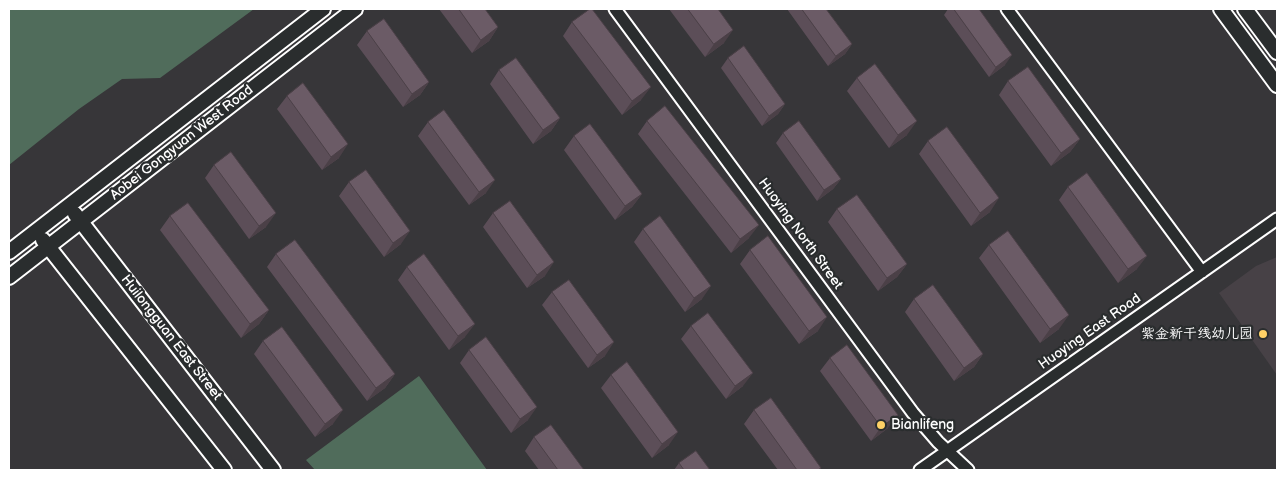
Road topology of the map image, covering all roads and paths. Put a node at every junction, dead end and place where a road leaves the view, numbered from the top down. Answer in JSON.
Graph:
{"nodes":[{"id":1,"x":323,"y":9,"type":"edge"},
{"id":2,"x":355,"y":9,"type":"edge"},
{"id":3,"x":615,"y":9,"type":"edge"},
{"id":4,"x":1007,"y":9,"type":"edge"},
{"id":5,"x":1221,"y":9,"type":"edge"},
{"id":6,"x":1245,"y":9,"type":"edge"},
{"id":7,"x":1277,"y":52,"type":"edge"},
{"id":8,"x":1277,"y":85,"type":"edge"},
{"id":9,"x":69,"y":206,"type":"junction"},
{"id":10,"x":1277,"y":219,"type":"edge"},
{"id":11,"x":80,"y":221,"type":"junction"},
{"id":12,"x":36,"y":231,"type":"junction"},
{"id":13,"x":48,"y":246,"type":"junction"},
{"id":14,"x":9,"y":252,"type":"edge"},
{"id":15,"x":1202,"y":272,"type":"junction"},
{"id":16,"x":9,"y":277,"type":"edge"},
{"id":17,"x":947,"y":452,"type":"junction"},
{"id":18,"x":224,"y":470,"type":"edge"},
{"id":19,"x":273,"y":470,"type":"edge"},
{"id":20,"x":920,"y":470,"type":"edge"},
{"id":21,"x":968,"y":470,"type":"edge"}],
"edges":[{"from":1,"to":9,"type":"main road","name":"Aobei Gongyuan West Road"},
{"from":2,"to":11,"type":"main road","name":"Aobei Gongyuan West Road"},
{"from":3,"to":17,"type":"street","name":"Huoying North Street"},
{"from":4,"to":15,"type":"street"},
{"from":5,"to":8,"type":"main road"},
{"from":6,"to":7,"type":"main road"},
{"from":9,"to":11,"type":"main road","name":"Huilongguan East Street"},
{"from":9,"to":12,"type":"main road","name":"Aobei Gongyuan West Road"},
{"from":10,"to":15,"type":"street","name":"Huoying East Road"},
{"from":11,"to":13,"type":"main road","name":"Aobei Gongyuan West Road"},
{"from":11,"to":19,"type":"main road","name":"Huilongguan East Street"},
{"from":12,"to":13,"type":"main road"},
{"from":12,"to":14,"type":"main road","name":"Aobei Gongyuan West Road"},
{"from":13,"to":16,"type":"main road","name":"Aobei Gongyuan West Road"},
{"from":13,"to":18,"type":"main road"},
{"from":15,"to":17,"type":"street","name":"Huoying East Road"},
{"from":17,"to":20,"type":"street","name":"Huoying East Road"},
{"from":17,"to":21,"type":"street","name":"Huoying North Street"}]}
